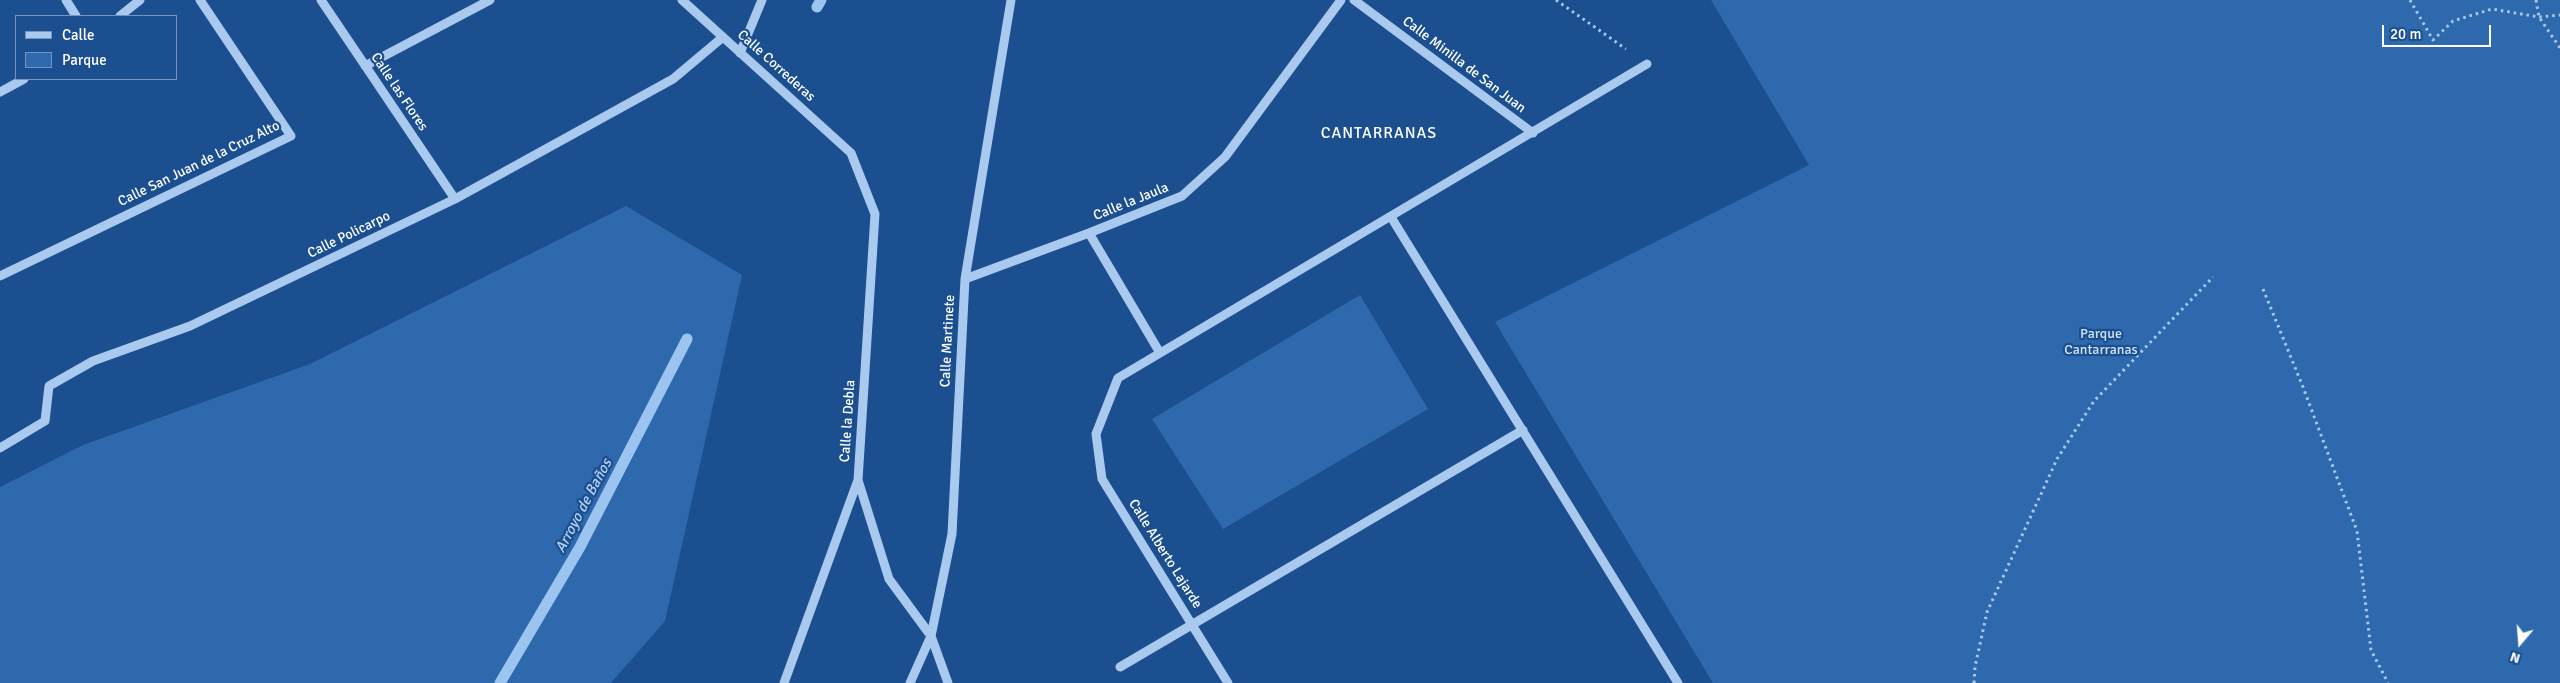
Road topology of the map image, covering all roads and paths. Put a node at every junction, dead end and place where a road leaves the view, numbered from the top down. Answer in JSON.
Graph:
{"nodes":[{"id":1,"x":66,"y":0,"type":"edge"},
{"id":2,"x":140,"y":0,"type":"edge"},
{"id":3,"x":200,"y":0,"type":"edge"},
{"id":4,"x":321,"y":0,"type":"edge"},
{"id":5,"x":490,"y":0,"type":"edge"},
{"id":6,"x":762,"y":0,"type":"edge"},
{"id":7,"x":1011,"y":0,"type":"edge"},
{"id":8,"x":1341,"y":0,"type":"edge"},
{"id":9,"x":1354,"y":0,"type":"edge"},
{"id":10,"x":1556,"y":0,"type":"edge"},
{"id":11,"x":2410,"y":0,"type":"edge"},
{"id":12,"x":2536,"y":0,"type":"edge"},
{"id":13,"x":684,"y":1,"type":"edge"},
{"id":14,"x":75,"y":15,"type":"edge"},
{"id":15,"x":121,"y":15,"type":"edge"},
{"id":16,"x":2560,"y":15,"type":"edge"},
{"id":17,"x":2539,"y":17,"type":"junction"},
{"id":18,"x":723,"y":37,"type":"junction"},
{"id":19,"x":2560,"y":48,"type":"edge"},
{"id":20,"x":740,"y":53,"type":"junction"},
{"id":21,"x":1647,"y":64,"type":"joint"},
{"id":22,"x":365,"y":66,"type":"junction"},
{"id":23,"x":22,"y":80,"type":"edge"},
{"id":24,"x":0,"y":92,"type":"edge"},
{"id":25,"x":1533,"y":133,"type":"junction"},
{"id":26,"x":851,"y":153,"type":"joint"},
{"id":27,"x":455,"y":200,"type":"junction"},
{"id":28,"x":1391,"y":217,"type":"junction"},
{"id":29,"x":1089,"y":233,"type":"junction"},
{"id":30,"x":0,"y":276,"type":"edge"},
{"id":31,"x":2213,"y":277,"type":"dead end"},
{"id":32,"x":964,"y":279,"type":"junction"},
{"id":33,"x":2263,"y":289,"type":"dead end"},
{"id":34,"x":1160,"y":353,"type":"junction"},
{"id":35,"x":1523,"y":430,"type":"junction"},
{"id":36,"x":0,"y":448,"type":"edge"},
{"id":37,"x":858,"y":480,"type":"junction"},
{"id":38,"x":1193,"y":625,"type":"junction"},
{"id":39,"x":931,"y":636,"type":"junction"},
{"id":40,"x":1120,"y":667,"type":"dead end"},
{"id":41,"x":784,"y":683,"type":"edge"},
{"id":42,"x":910,"y":683,"type":"edge"},
{"id":43,"x":948,"y":683,"type":"edge"},
{"id":44,"x":1228,"y":683,"type":"edge"},
{"id":45,"x":1678,"y":683,"type":"edge"},
{"id":46,"x":1974,"y":683,"type":"edge"},
{"id":47,"x":2388,"y":683,"type":"edge"}],
"edges":[{"from":1,"to":14,"type":"street"},
{"from":2,"to":15,"type":"street"},
{"from":3,"to":30,"type":"street","name":"Calle San Juan de la Cruz Alto"},
{"from":4,"to":22,"type":"street","name":"Calle las Flores"},
{"from":5,"to":22,"type":"street"},
{"from":6,"to":20,"type":"street"},
{"from":7,"to":32,"type":"street","name":"Calle Martinete"},
{"from":8,"to":29,"type":"street","name":"Calle la Jaula"},
{"from":9,"to":25,"type":"street","name":"Calle Minilla de San Juan"},
{"from":10,"to":21,"type":"path"},
{"from":11,"to":17,"type":"path"},
{"from":12,"to":17,"type":"path"},
{"from":13,"to":18,"type":"street","name":"Calle Correderas"},
{"from":16,"to":17,"type":"path"},
{"from":17,"to":19,"type":"path"},
{"from":18,"to":20,"type":"street","name":"Calle Correderas"},
{"from":18,"to":27,"type":"street","name":"Calle Policarpo"},
{"from":20,"to":26,"type":"street","name":"Calle Correderas"},
{"from":21,"to":25,"type":"street"},
{"from":22,"to":27,"type":"street","name":"Calle las Flores"},
{"from":23,"to":24,"type":"street"},
{"from":25,"to":28,"type":"street"},
{"from":26,"to":37,"type":"street","name":"Calle la Debla"},
{"from":27,"to":36,"type":"street","name":"Calle Policarpo"},
{"from":28,"to":34,"type":"street"},
{"from":28,"to":35,"type":"street"},
{"from":29,"to":32,"type":"street","name":"Calle la Jaula"},
{"from":29,"to":34,"type":"street"},
{"from":31,"to":46,"type":"path"},
{"from":32,"to":39,"type":"street","name":"Calle Martinete"},
{"from":33,"to":47,"type":"path"},
{"from":34,"to":38,"type":"street","name":"Calle Alberto Lajarde"},
{"from":35,"to":38,"type":"street"},
{"from":35,"to":45,"type":"street"},
{"from":37,"to":39,"type":"street"},
{"from":37,"to":41,"type":"street","name":"Calle la Debla"},
{"from":38,"to":40,"type":"street"},
{"from":38,"to":44,"type":"street","name":"Calle Alberto Lajarde"},
{"from":39,"to":42,"type":"street","name":"Calle Martinete"},
{"from":39,"to":43,"type":"street"}]}
